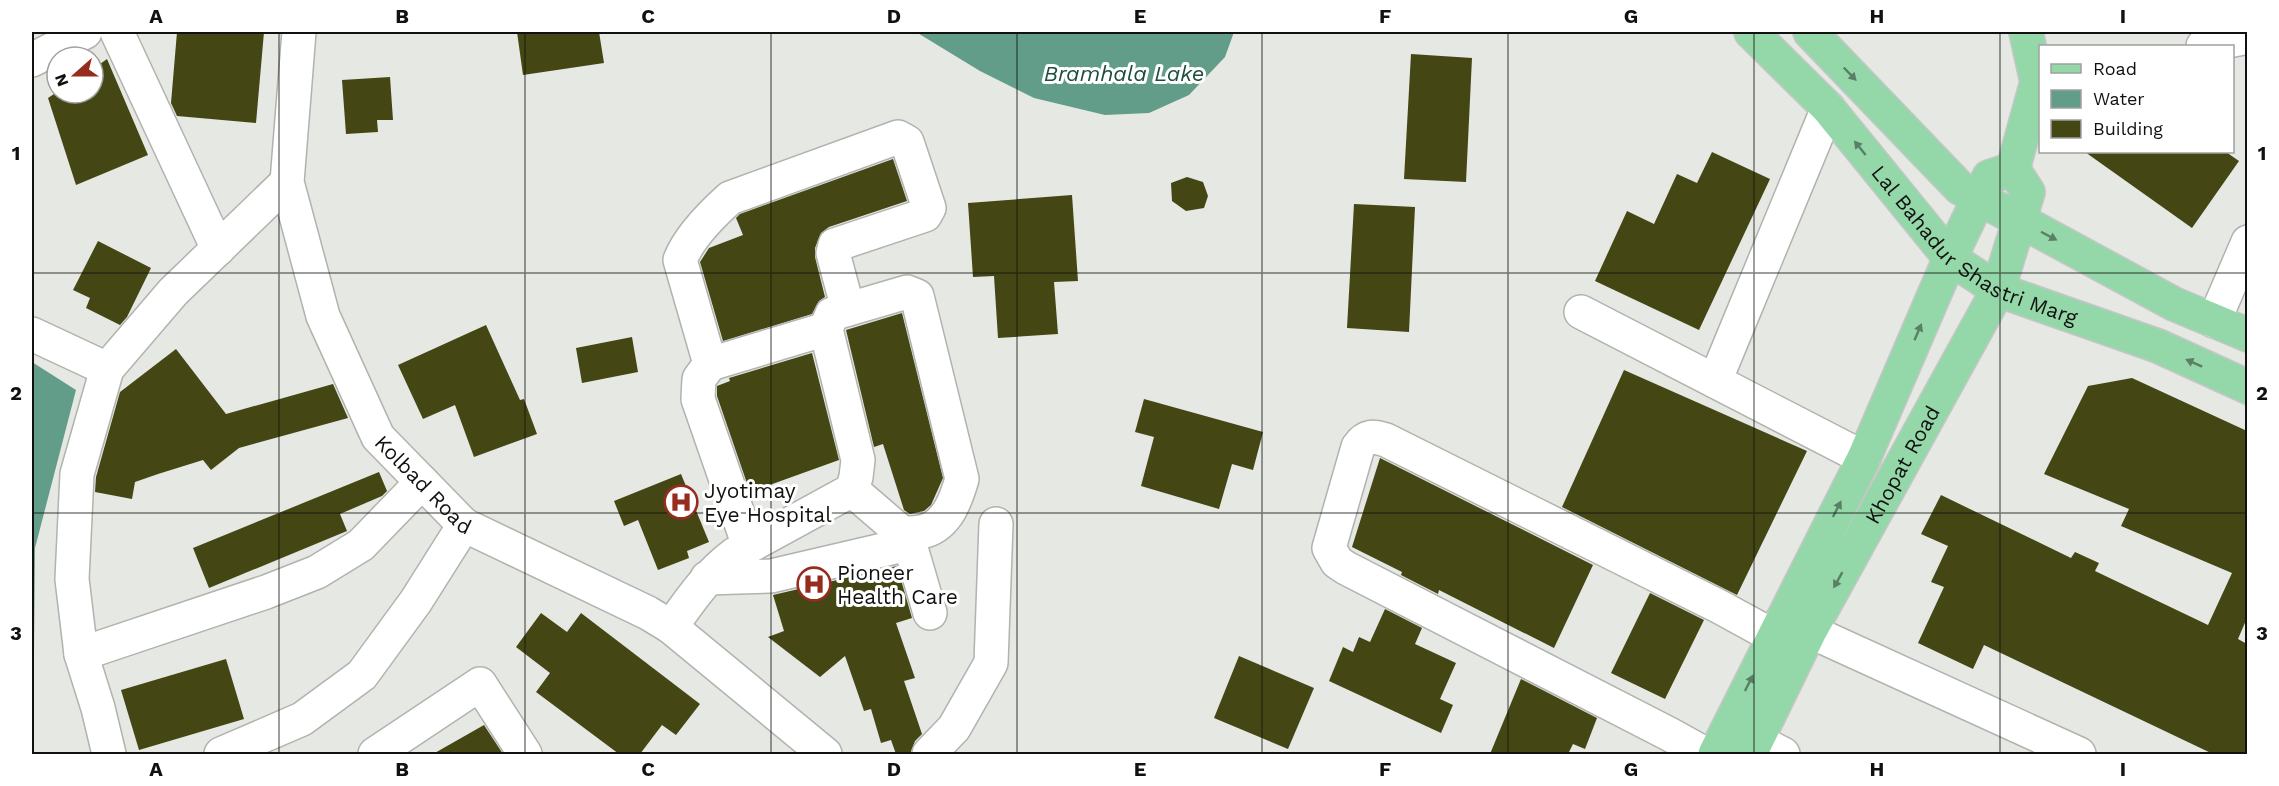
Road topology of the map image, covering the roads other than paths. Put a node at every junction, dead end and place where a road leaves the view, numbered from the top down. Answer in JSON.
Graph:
{"nodes":[{"id":1,"x":85,"y":32,"type":"edge"},
{"id":2,"x":117,"y":32,"type":"edge"},
{"id":3,"x":298,"y":32,"type":"edge"},
{"id":4,"x":1751,"y":32,"type":"edge"},
{"id":5,"x":1810,"y":32,"type":"edge"},
{"id":6,"x":2026,"y":32,"type":"edge"},
{"id":7,"x":2247,"y":37,"type":"edge"},
{"id":8,"x":2208,"y":45,"type":"edge"},
{"id":9,"x":32,"y":60,"type":"edge"},
{"id":10,"x":2039,"y":82,"type":"edge"},
{"id":11,"x":1828,"y":108,"type":"junction"},
{"id":12,"x":2032,"y":131,"type":"edge"},
{"id":13,"x":2013,"y":169,"type":"junction"},
{"id":14,"x":287,"y":182,"type":"junction"},
{"id":15,"x":1978,"y":198,"type":"junction"},
{"id":16,"x":2019,"y":220,"type":"junction"},
{"id":17,"x":2247,"y":242,"type":"edge"},
{"id":18,"x":218,"y":249,"type":"junction"},
{"id":19,"x":1950,"y":258,"type":"junction"},
{"id":20,"x":1998,"y":290,"type":"junction"},
{"id":21,"x":1581,"y":312,"type":"dead end"},
{"id":22,"x":837,"y":319,"type":"junction"},
{"id":23,"x":2214,"y":321,"type":"junction"},
{"id":24,"x":32,"y":334,"type":"edge"},
{"id":25,"x":2247,"y":335,"type":"edge"},
{"id":26,"x":710,"y":364,"type":"junction"},
{"id":27,"x":107,"y":369,"type":"junction"},
{"id":28,"x":1715,"y":381,"type":"junction"},
{"id":29,"x":2247,"y":387,"type":"edge"},
{"id":30,"x":1864,"y":458,"type":"junction"},
{"id":31,"x":422,"y":482,"type":"junction"},
{"id":32,"x":852,"y":490,"type":"junction"},
{"id":33,"x":996,"y":524,"type":"dead end"},
{"id":34,"x":464,"y":525,"type":"junction"},
{"id":35,"x":749,"y":546,"type":"junction"},
{"id":36,"x":707,"y":578,"type":"junction"},
{"id":37,"x":930,"y":613,"type":"dead end"},
{"id":38,"x":671,"y":627,"type":"junction"},
{"id":39,"x":1788,"y":629,"type":"junction"},
{"id":40,"x":81,"y":654,"type":"junction"},
{"id":41,"x":1746,"y":746,"type":"edge"},
{"id":42,"x":109,"y":754,"type":"edge"},
{"id":43,"x":221,"y":754,"type":"edge"},
{"id":44,"x":375,"y":754,"type":"edge"},
{"id":45,"x":525,"y":754,"type":"edge"},
{"id":46,"x":825,"y":754,"type":"edge"},
{"id":47,"x":929,"y":754,"type":"edge"},
{"id":48,"x":1705,"y":754,"type":"edge"},
{"id":49,"x":2079,"y":754,"type":"edge"}],
"edges":[{"from":1,"to":9,"type":"street"},
{"from":2,"to":18,"type":"street"},
{"from":3,"to":14,"type":"street","name":"Kolbad Road"},
{"from":4,"to":11,"type":"main road","name":"Lal Bahadur Shastri Marg"},
{"from":5,"to":15,"type":"main road","name":"Lal Bahadur Shastri Marg","one_way":true},
{"from":6,"to":10,"type":"main road"},
{"from":7,"to":8,"type":"street"},
{"from":10,"to":12,"type":"main road"},
{"from":19,"to":11,"type":"main road","name":"Lal Bahadur Shastri Marg","one_way":true},
{"from":11,"to":28,"type":"street"},
{"from":12,"to":13,"type":"main road"},
{"from":13,"to":15,"type":"main road","name":"Khopat Road"},
{"from":13,"to":16,"type":"main road","name":"Khopat Road"},
{"from":14,"to":18,"type":"street"},
{"from":14,"to":31,"type":"street","name":"Kolbad Road"},
{"from":15,"to":16,"type":"main road","name":"Lal Bahadur Shastri Marg"},
{"from":15,"to":19,"type":"main road","name":"Khopat Road"},
{"from":16,"to":20,"type":"main road","name":"Khopat Road"},
{"from":16,"to":23,"type":"main road","name":"Lal Bahadur Shastri Marg","one_way":true},
{"from":17,"to":23,"type":"street"},
{"from":18,"to":27,"type":"street"},
{"from":19,"to":20,"type":"main road","name":"Lal Bahadur Shastri Marg"},
{"from":30,"to":19,"type":"main road","name":"Khopat Road","one_way":true},
{"from":29,"to":20,"type":"main road","name":"Lal Bahadur Shastri Marg","one_way":true},
{"from":20,"to":39,"type":"main road","name":"Khopat Road","one_way":true},
{"from":21,"to":28,"type":"street"},
{"from":22,"to":26,"type":"street"},
{"from":22,"to":26,"type":"street"},
{"from":22,"to":32,"type":"street"},
{"from":22,"to":32,"type":"street"},
{"from":23,"to":25,"type":"main road","name":"Lal Bahadur Shastri Marg"},
{"from":24,"to":27,"type":"street"},
{"from":26,"to":35,"type":"street"},
{"from":27,"to":40,"type":"street"},
{"from":28,"to":30,"type":"street"},
{"from":39,"to":30,"type":"main road","name":"Khopat Road","one_way":true},
{"from":31,"to":34,"type":"street","name":"Kolbad Road"},
{"from":31,"to":40,"type":"street"},
{"from":32,"to":35,"type":"street"},
{"from":33,"to":47,"type":"street"},
{"from":34,"to":38,"type":"street","name":"Kolbad Road"},
{"from":34,"to":43,"type":"street"},
{"from":35,"to":36,"type":"street"},
{"from":36,"to":37,"type":"street"},
{"from":36,"to":38,"type":"street"},
{"from":38,"to":46,"type":"street","name":"Kolbad Road"},
{"from":39,"to":41,"type":"main road","name":"Khopat Road"},
{"from":39,"to":48,"type":"street"},
{"from":39,"to":49,"type":"street"},
{"from":40,"to":42,"type":"street"},
{"from":44,"to":45,"type":"street"}]}
